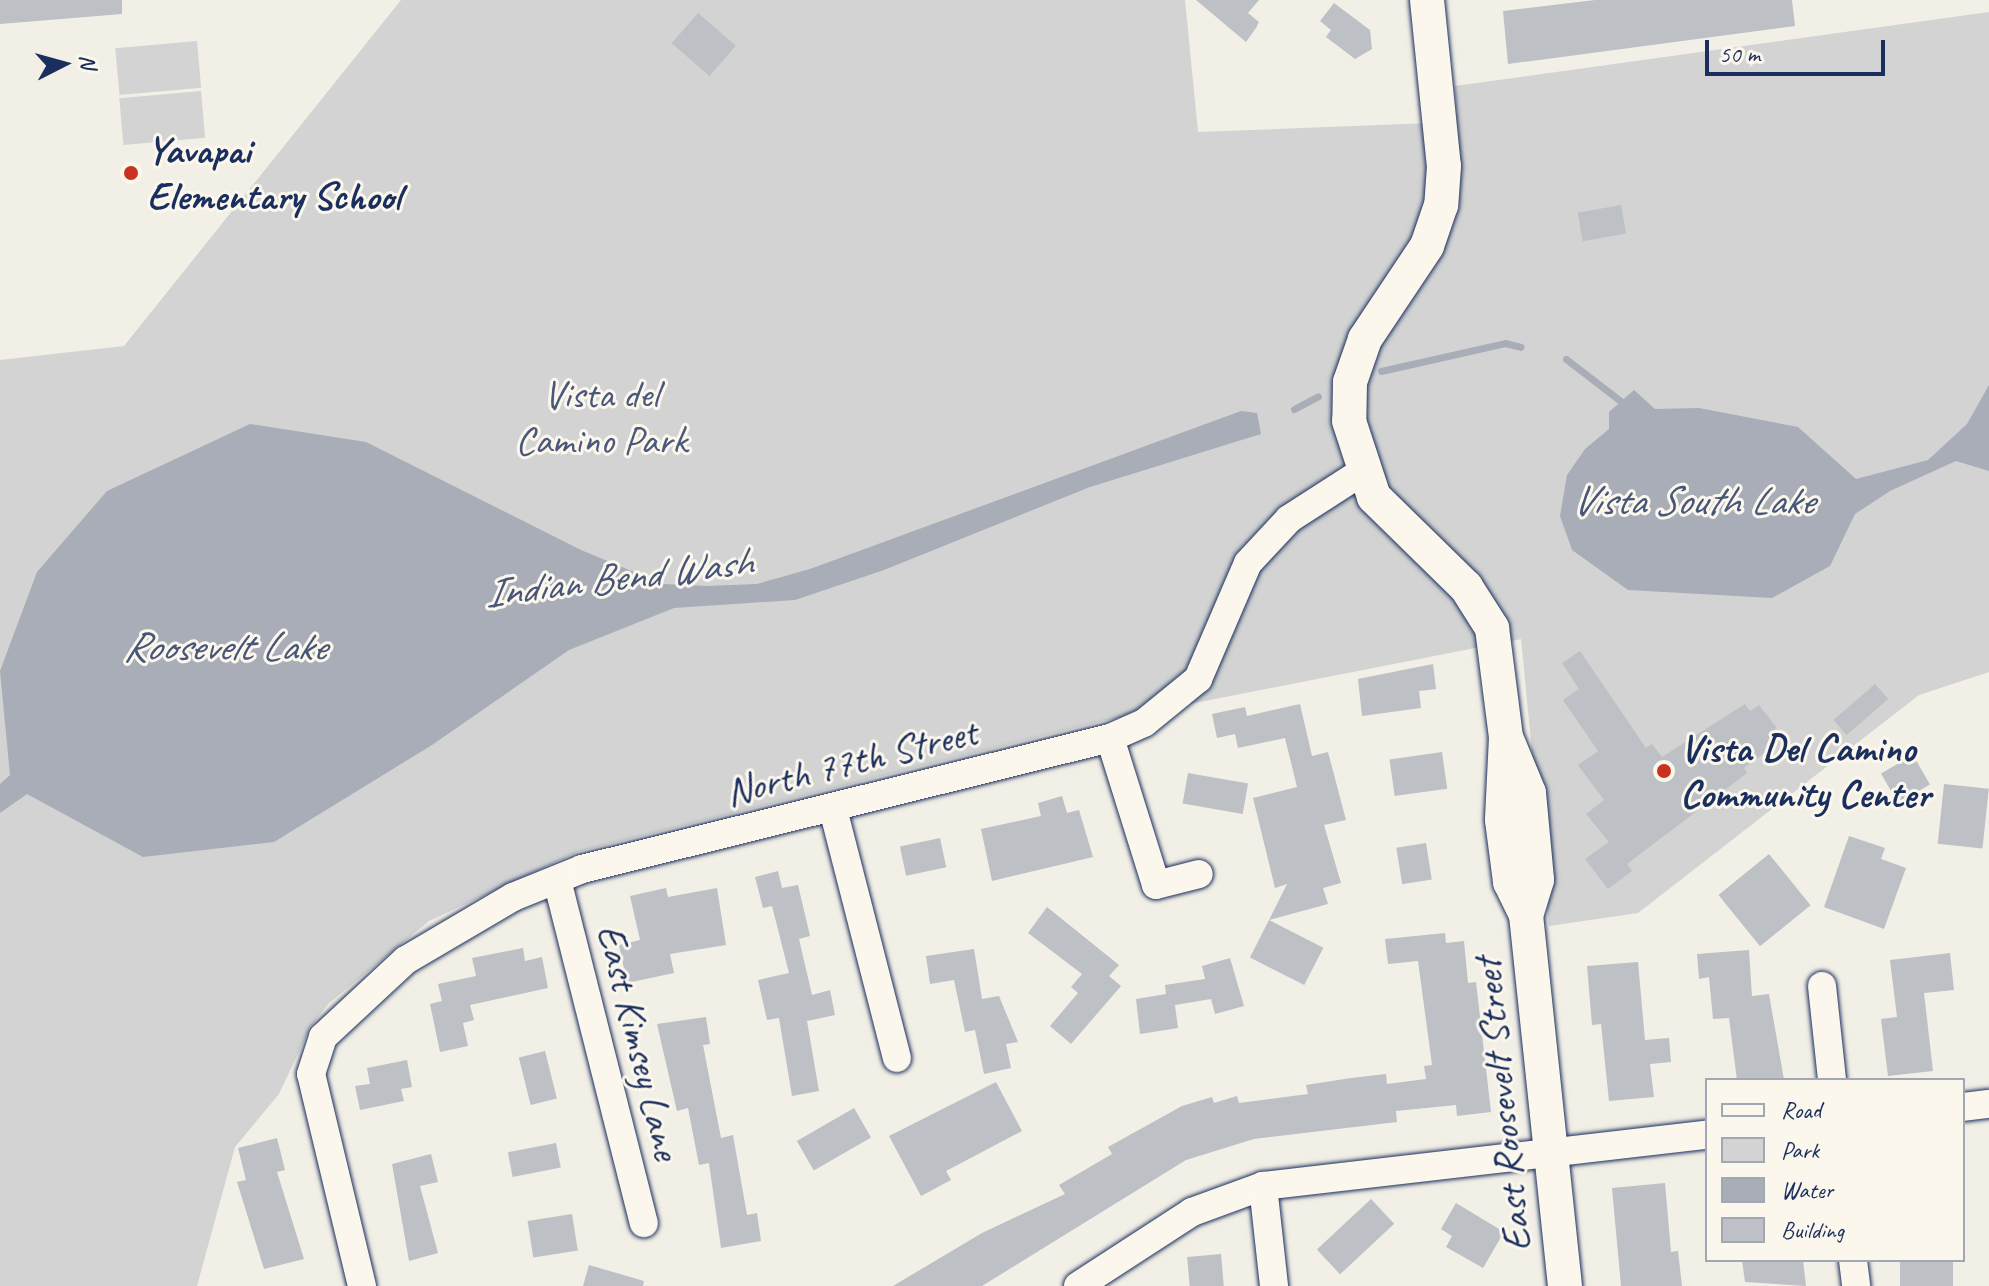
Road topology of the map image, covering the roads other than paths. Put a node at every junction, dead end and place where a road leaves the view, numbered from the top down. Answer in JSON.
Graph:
{"nodes":[{"id":1,"x":1427,"y":0,"type":"edge"},
{"id":2,"x":1362,"y":472,"type":"junction"},
{"id":3,"x":1110,"y":738,"type":"junction"},
{"id":4,"x":833,"y":809,"type":"junction"},
{"id":5,"x":1199,"y":874,"type":"dead end"},
{"id":6,"x":557,"y":880,"type":"junction"},
{"id":7,"x":1822,"y":986,"type":"dead end"},
{"id":8,"x":897,"y":1058,"type":"dead end"},
{"id":9,"x":1832,"y":1078,"type":"edge"},
{"id":10,"x":1989,"y":1104,"type":"edge"},
{"id":11,"x":1965,"y":1107,"type":"edge"},
{"id":12,"x":1705,"y":1135,"type":"edge"},
{"id":13,"x":1551,"y":1152,"type":"junction"},
{"id":14,"x":1263,"y":1186,"type":"junction"},
{"id":15,"x":644,"y":1223,"type":"dead end"},
{"id":16,"x":1853,"y":1262,"type":"edge"},
{"id":17,"x":362,"y":1286,"type":"edge"},
{"id":18,"x":1078,"y":1286,"type":"edge"},
{"id":19,"x":1274,"y":1286,"type":"edge"},
{"id":20,"x":1565,"y":1286,"type":"edge"},
{"id":21,"x":1856,"y":1286,"type":"edge"}],
"edges":[{"from":1,"to":2,"type":"street","name":"East Roosevelt Street"},
{"from":2,"to":3,"type":"street","name":"North 77th Street"},
{"from":2,"to":13,"type":"street","name":"East Roosevelt Street"},
{"from":3,"to":4,"type":"street","name":"North 77th Street"},
{"from":3,"to":5,"type":"street"},
{"from":4,"to":6,"type":"street","name":"North 77th Street"},
{"from":4,"to":8,"type":"street"},
{"from":6,"to":15,"type":"street","name":"East Kimsey Lane"},
{"from":6,"to":17,"type":"street","name":"North 77th Street"},
{"from":7,"to":9,"type":"street"},
{"from":10,"to":11,"type":"street"},
{"from":12,"to":13,"type":"street"},
{"from":13,"to":14,"type":"street"},
{"from":13,"to":20,"type":"street","name":"East Roosevelt Street"},
{"from":14,"to":18,"type":"street"},
{"from":14,"to":19,"type":"street"},
{"from":16,"to":21,"type":"street"}]}
